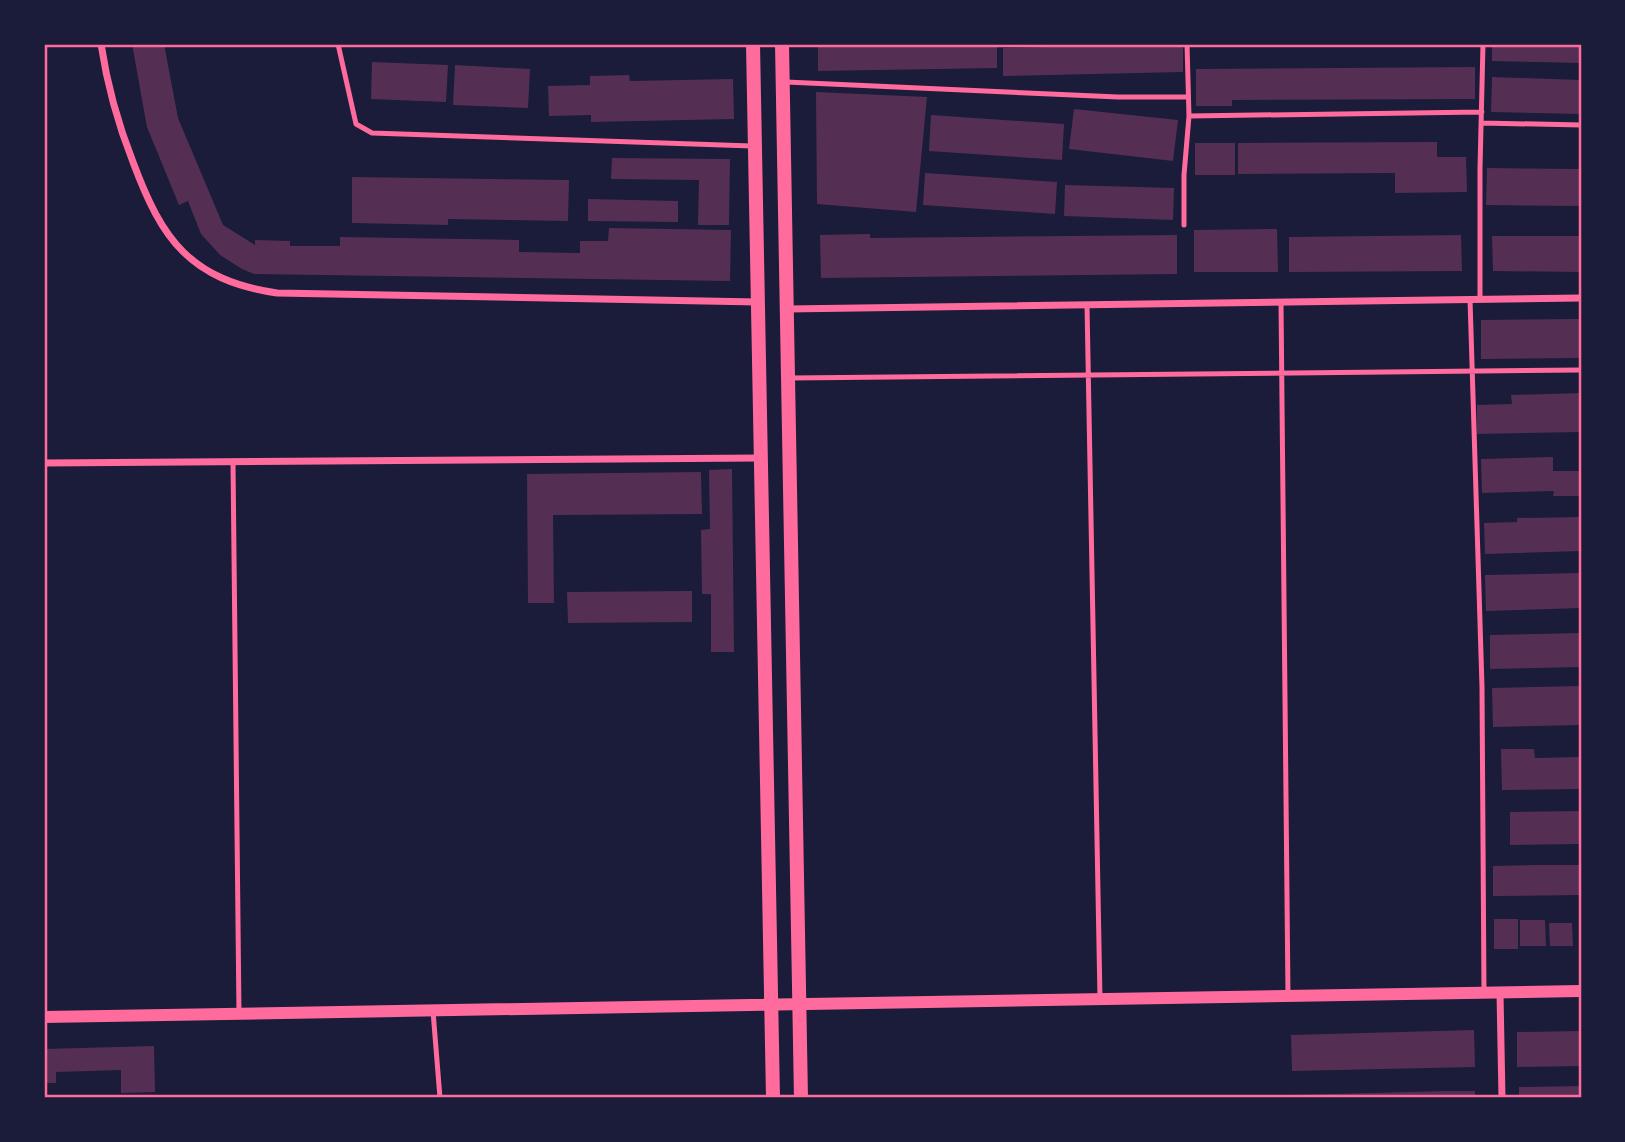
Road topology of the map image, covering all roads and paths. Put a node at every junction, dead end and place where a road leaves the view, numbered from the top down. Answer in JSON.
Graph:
{"nodes":[{"id":1,"x":101,"y":44,"type":"edge"},
{"id":2,"x":338,"y":44,"type":"edge"},
{"id":3,"x":753,"y":44,"type":"edge"},
{"id":4,"x":782,"y":44,"type":"edge"},
{"id":5,"x":1187,"y":44,"type":"edge"},
{"id":6,"x":1483,"y":44,"type":"edge"},
{"id":7,"x":783,"y":82,"type":"junction"},
{"id":8,"x":1188,"y":97,"type":"junction"},
{"id":9,"x":1482,"y":112,"type":"junction"},
{"id":10,"x":1189,"y":116,"type":"junction"},
{"id":11,"x":1482,"y":123,"type":"junction"},
{"id":12,"x":1581,"y":125,"type":"edge"},
{"id":13,"x":755,"y":146,"type":"junction"},
{"id":14,"x":1184,"y":225,"type":"dead end"},
{"id":15,"x":1581,"y":298,"type":"edge"},
{"id":16,"x":1470,"y":299,"type":"junction"},
{"id":17,"x":1480,"y":299,"type":"junction"},
{"id":18,"x":758,"y":302,"type":"junction"},
{"id":19,"x":1281,"y":302,"type":"junction"},
{"id":20,"x":1087,"y":305,"type":"junction"},
{"id":21,"x":787,"y":309,"type":"junction"},
{"id":22,"x":1581,"y":370,"type":"edge"},
{"id":23,"x":1472,"y":371,"type":"junction"},
{"id":24,"x":1282,"y":373,"type":"junction"},
{"id":25,"x":1088,"y":375,"type":"junction"},
{"id":26,"x":788,"y":378,"type":"junction"},
{"id":27,"x":761,"y":458,"type":"junction"},
{"id":28,"x":233,"y":462,"type":"junction"},
{"id":29,"x":44,"y":463,"type":"edge"},
{"id":30,"x":1581,"y":991,"type":"edge"},
{"id":31,"x":1484,"y":993,"type":"junction"},
{"id":32,"x":1500,"y":993,"type":"junction"},
{"id":33,"x":1288,"y":996,"type":"junction"},
{"id":34,"x":1100,"y":999,"type":"junction"},
{"id":35,"x":800,"y":1004,"type":"junction"},
{"id":36,"x":771,"y":1005,"type":"junction"},
{"id":37,"x":433,"y":1011,"type":"junction"},
{"id":38,"x":239,"y":1014,"type":"junction"},
{"id":39,"x":44,"y":1017,"type":"edge"},
{"id":40,"x":440,"y":1098,"type":"edge"},
{"id":41,"x":773,"y":1098,"type":"edge"},
{"id":42,"x":802,"y":1098,"type":"edge"},
{"id":43,"x":1502,"y":1098,"type":"edge"}],
"edges":[{"from":1,"to":18,"type":"street"},
{"from":2,"to":13,"type":"lane"},
{"from":3,"to":13,"type":"main road"},
{"from":4,"to":7,"type":"main road"},
{"from":5,"to":8,"type":"lane"},
{"from":6,"to":9,"type":"lane"},
{"from":7,"to":8,"type":"lane"},
{"from":7,"to":21,"type":"main road"},
{"from":8,"to":10,"type":"lane"},
{"from":9,"to":10,"type":"lane"},
{"from":9,"to":11,"type":"lane"},
{"from":10,"to":14,"type":"lane"},
{"from":11,"to":12,"type":"lane"},
{"from":11,"to":17,"type":"lane"},
{"from":13,"to":18,"type":"main road"},
{"from":15,"to":17,"type":"street"},
{"from":16,"to":17,"type":"street"},
{"from":16,"to":19,"type":"street"},
{"from":16,"to":23,"type":"lane"},
{"from":18,"to":27,"type":"main road"},
{"from":19,"to":20,"type":"street"},
{"from":19,"to":24,"type":"lane"},
{"from":20,"to":21,"type":"street"},
{"from":20,"to":25,"type":"lane"},
{"from":21,"to":26,"type":"main road"},
{"from":22,"to":23,"type":"lane"},
{"from":23,"to":24,"type":"lane"},
{"from":23,"to":31,"type":"lane"},
{"from":24,"to":25,"type":"lane"},
{"from":24,"to":33,"type":"lane"},
{"from":25,"to":26,"type":"lane"},
{"from":25,"to":34,"type":"lane"},
{"from":26,"to":35,"type":"main road"},
{"from":27,"to":28,"type":"street"},
{"from":27,"to":36,"type":"main road"},
{"from":28,"to":29,"type":"street"},
{"from":28,"to":38,"type":"lane"},
{"from":30,"to":32,"type":"street"},
{"from":31,"to":32,"type":"street"},
{"from":31,"to":33,"type":"street"},
{"from":32,"to":43,"type":"street"},
{"from":33,"to":34,"type":"street"},
{"from":34,"to":35,"type":"street"},
{"from":35,"to":36,"type":"street"},
{"from":35,"to":42,"type":"main road"},
{"from":36,"to":37,"type":"street"},
{"from":36,"to":41,"type":"main road"},
{"from":37,"to":38,"type":"street"},
{"from":37,"to":40,"type":"lane"},
{"from":38,"to":39,"type":"street"}]}
